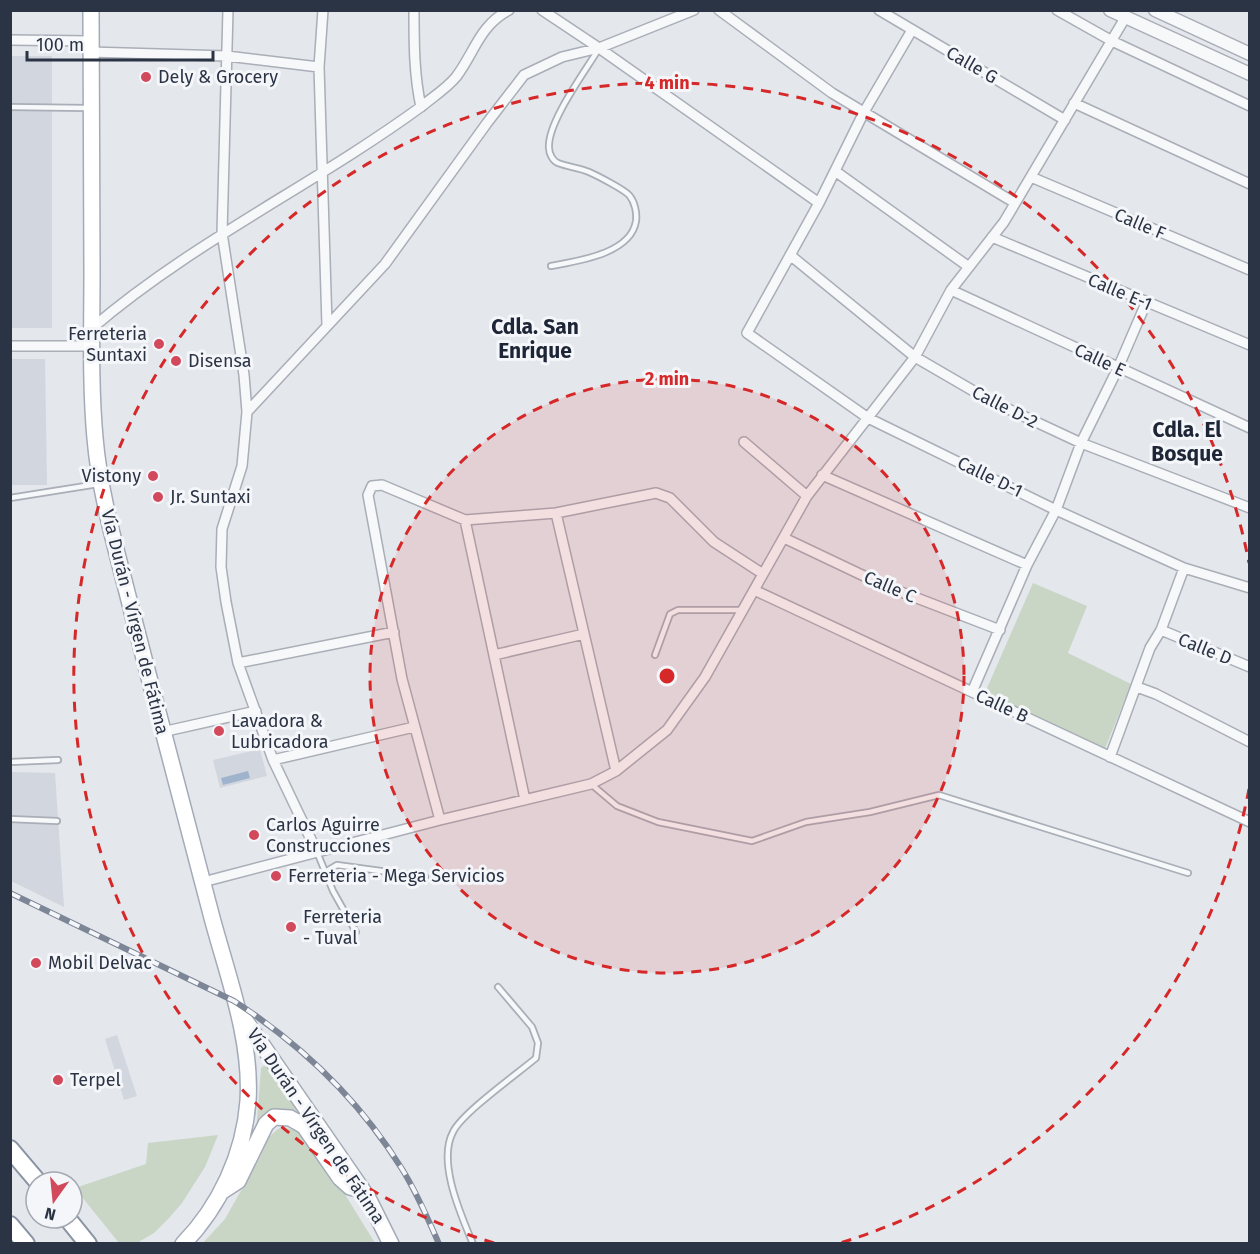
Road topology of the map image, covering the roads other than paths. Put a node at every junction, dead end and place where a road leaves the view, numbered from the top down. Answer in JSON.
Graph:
{"nodes":[{"id":1,"x":91,"y":10,"type":"edge"},
{"id":2,"x":228,"y":10,"type":"edge"},
{"id":3,"x":323,"y":10,"type":"edge"},
{"id":4,"x":414,"y":10,"type":"edge"},
{"id":5,"x":509,"y":10,"type":"edge"},
{"id":6,"x":542,"y":10,"type":"edge"},
{"id":7,"x":694,"y":10,"type":"edge"},
{"id":8,"x":718,"y":10,"type":"edge"},
{"id":9,"x":879,"y":10,"type":"edge"},
{"id":10,"x":1057,"y":10,"type":"edge"},
{"id":11,"x":1110,"y":10,"type":"edge"},
{"id":12,"x":1155,"y":10,"type":"edge"},
{"id":13,"x":1125,"y":18,"type":"junction"},
{"id":14,"x":912,"y":30,"type":"junction"},
{"id":15,"x":10,"y":40,"type":"edge"},
{"id":16,"x":1112,"y":41,"type":"junction"},
{"id":17,"x":90,"y":47,"type":"junction"},
{"id":18,"x":599,"y":48,"type":"junction"},
{"id":19,"x":1250,"y":54,"type":"edge"},
{"id":20,"x":227,"y":56,"type":"junction"},
{"id":21,"x":319,"y":68,"type":"junction"},
{"id":22,"x":1250,"y":74,"type":"edge"},
{"id":23,"x":1074,"y":104,"type":"junction"},
{"id":24,"x":421,"y":106,"type":"junction"},
{"id":25,"x":1250,"y":106,"type":"edge"},
{"id":26,"x":10,"y":107,"type":"edge"},
{"id":27,"x":90,"y":108,"type":"junction"},
{"id":28,"x":864,"y":112,"type":"junction"},
{"id":29,"x":1065,"y":120,"type":"junction"},
{"id":30,"x":834,"y":171,"type":"junction"},
{"id":31,"x":322,"y":174,"type":"junction"},
{"id":32,"x":1032,"y":177,"type":"junction"},
{"id":33,"x":1250,"y":184,"type":"edge"},
{"id":34,"x":819,"y":202,"type":"junction"},
{"id":35,"x":1016,"y":203,"type":"junction"},
{"id":36,"x":222,"y":233,"type":"junction"},
{"id":37,"x":992,"y":237,"type":"junction"},
{"id":38,"x":790,"y":255,"type":"junction"},
{"id":39,"x":552,"y":266,"type":"dead end"},
{"id":40,"x":969,"y":267,"type":"junction"},
{"id":41,"x":1250,"y":270,"type":"edge"},
{"id":42,"x":951,"y":290,"type":"junction"},
{"id":43,"x":1146,"y":303,"type":"junction"},
{"id":44,"x":327,"y":325,"type":"junction"},
{"id":45,"x":91,"y":329,"type":"junction"},
{"id":46,"x":1250,"y":345,"type":"edge"},
{"id":47,"x":10,"y":346,"type":"edge"},
{"id":48,"x":91,"y":346,"type":"junction"},
{"id":49,"x":915,"y":357,"type":"junction"},
{"id":50,"x":1118,"y":368,"type":"junction"},
{"id":51,"x":247,"y":412,"type":"junction"},
{"id":52,"x":868,"y":418,"type":"junction"},
{"id":53,"x":1250,"y":428,"type":"edge"},
{"id":54,"x":744,"y":442,"type":"dead end"},
{"id":55,"x":1082,"y":443,"type":"junction"},
{"id":56,"x":822,"y":475,"type":"junction"},
{"id":57,"x":101,"y":483,"type":"junction"},
{"id":58,"x":807,"y":496,"type":"junction"},
{"id":59,"x":10,"y":498,"type":"edge"},
{"id":60,"x":1250,"y":508,"type":"edge"},
{"id":61,"x":1056,"y":510,"type":"junction"},
{"id":62,"x":556,"y":513,"type":"junction"},
{"id":63,"x":465,"y":520,"type":"junction"},
{"id":64,"x":784,"y":538,"type":"junction"},
{"id":65,"x":1027,"y":565,"type":"junction"},
{"id":66,"x":1184,"y":568,"type":"junction"},
{"id":67,"x":763,"y":574,"type":"junction"},
{"id":68,"x":1250,"y":588,"type":"edge"},
{"id":69,"x":754,"y":590,"type":"junction"},
{"id":70,"x":743,"y":610,"type":"junction"},
{"id":71,"x":1000,"y":630,"type":"junction"},
{"id":72,"x":1161,"y":630,"type":"junction"},
{"id":73,"x":394,"y":632,"type":"junction"},
{"id":74,"x":584,"y":634,"type":"junction"},
{"id":75,"x":494,"y":655,"type":"junction"},
{"id":76,"x":656,"y":655,"type":"dead end"},
{"id":77,"x":238,"y":663,"type":"junction"},
{"id":78,"x":1250,"y":667,"type":"edge"},
{"id":79,"x":1137,"y":687,"type":"junction"},
{"id":80,"x":972,"y":692,"type":"junction"},
{"id":81,"x":256,"y":711,"type":"junction"},
{"id":82,"x":414,"y":727,"type":"junction"},
{"id":83,"x":162,"y":732,"type":"junction"},
{"id":84,"x":1250,"y":742,"type":"edge"},
{"id":85,"x":1110,"y":757,"type":"junction"},
{"id":86,"x":58,"y":760,"type":"dead end"},
{"id":87,"x":273,"y":760,"type":"junction"},
{"id":88,"x":10,"y":762,"type":"edge"},
{"id":89,"x":616,"y":771,"type":"junction"},
{"id":90,"x":591,"y":784,"type":"junction"},
{"id":91,"x":525,"y":800,"type":"junction"},
{"id":92,"x":10,"y":819,"type":"edge"},
{"id":93,"x":440,"y":820,"type":"junction"},
{"id":94,"x":57,"y":821,"type":"dead end"},
{"id":95,"x":1250,"y":822,"type":"edge"},
{"id":96,"x":316,"y":852,"type":"junction"},
{"id":97,"x":325,"y":872,"type":"junction"},
{"id":98,"x":1188,"y":873,"type":"dead end"},
{"id":99,"x":425,"y":877,"type":"dead end"},
{"id":100,"x":203,"y":882,"type":"junction"},
{"id":101,"x":356,"y":932,"type":"dead end"},
{"id":102,"x":498,"y":987,"type":"dead end"},
{"id":103,"x":237,"y":1009,"type":"junction"},
{"id":104,"x":10,"y":1149,"type":"edge"},
{"id":105,"x":28,"y":1170,"type":"edge"},
{"id":106,"x":362,"y":1190,"type":"junction"},
{"id":107,"x":221,"y":1192,"type":"junction"},
{"id":108,"x":10,"y":1225,"type":"edge"},
{"id":109,"x":77,"y":1230,"type":"edge"},
{"id":110,"x":26,"y":1244,"type":"edge"},
{"id":111,"x":88,"y":1244,"type":"edge"},
{"id":112,"x":183,"y":1244,"type":"edge"},
{"id":113,"x":391,"y":1244,"type":"edge"},
{"id":114,"x":473,"y":1244,"type":"edge"}],
"edges":[{"from":1,"to":17,"type":"main road","name":"Vía Durán - Vírgen de Fátima"},
{"from":2,"to":20,"type":"street"},
{"from":3,"to":21,"type":"street"},
{"from":4,"to":24,"type":"street"},
{"from":5,"to":24,"type":"street"},
{"from":6,"to":18,"type":"street"},
{"from":7,"to":18,"type":"street"},
{"from":8,"to":28,"type":"street"},
{"from":9,"to":14,"type":"street","name":"Calle G"},
{"from":10,"to":16,"type":"street"},
{"from":11,"to":13,"type":"street"},
{"from":12,"to":19,"type":"street"},
{"from":13,"to":16,"type":"street"},
{"from":13,"to":22,"type":"street"},
{"from":14,"to":28,"type":"street"},
{"from":14,"to":29,"type":"street","name":"Calle G"},
{"from":15,"to":17,"type":"street"},
{"from":16,"to":23,"type":"street"},
{"from":16,"to":25,"type":"street"},
{"from":17,"to":20,"type":"street"},
{"from":17,"to":27,"type":"main road","name":"Vía Durán - Vírgen de Fátima"},
{"from":18,"to":34,"type":"street"},
{"from":18,"to":39,"type":"lane"},
{"from":18,"to":44,"type":"street"},
{"from":20,"to":21,"type":"street"},
{"from":20,"to":36,"type":"street"},
{"from":21,"to":31,"type":"street"},
{"from":23,"to":29,"type":"street"},
{"from":23,"to":33,"type":"street"},
{"from":24,"to":31,"type":"street"},
{"from":26,"to":27,"type":"lane"},
{"from":27,"to":45,"type":"main road","name":"Vía Durán - Vírgen de Fátima"},
{"from":28,"to":30,"type":"street"},
{"from":28,"to":35,"type":"street"},
{"from":29,"to":32,"type":"street"},
{"from":30,"to":34,"type":"street"},
{"from":30,"to":40,"type":"street"},
{"from":31,"to":36,"type":"street"},
{"from":31,"to":44,"type":"street"},
{"from":32,"to":35,"type":"street"},
{"from":32,"to":41,"type":"street","name":"Calle F"},
{"from":34,"to":38,"type":"street"},
{"from":35,"to":37,"type":"street"},
{"from":36,"to":45,"type":"street"},
{"from":36,"to":51,"type":"street"},
{"from":37,"to":40,"type":"street"},
{"from":37,"to":43,"type":"street","name":"Calle E-1"},
{"from":38,"to":49,"type":"street","name":"Calle D-2"},
{"from":38,"to":52,"type":"street","name":"Calle D-1"},
{"from":40,"to":42,"type":"street"},
{"from":42,"to":49,"type":"street"},
{"from":42,"to":50,"type":"street","name":"Calle E"},
{"from":43,"to":46,"type":"street","name":"Calle E-1"},
{"from":43,"to":50,"type":"street"},
{"from":44,"to":51,"type":"street"},
{"from":45,"to":48,"type":"main road","name":"Vía Durán - Vírgen de Fátima"},
{"from":47,"to":48,"type":"street"},
{"from":48,"to":57,"type":"main road","name":"Vía Durán - Vírgen de Fátima"},
{"from":49,"to":52,"type":"street"},
{"from":49,"to":55,"type":"street","name":"Calle D-2"},
{"from":50,"to":53,"type":"street","name":"Calle E"},
{"from":50,"to":55,"type":"street"},
{"from":51,"to":77,"type":"street"},
{"from":52,"to":56,"type":"street"},
{"from":52,"to":61,"type":"street","name":"Calle D-1"},
{"from":54,"to":58,"type":"street"},
{"from":55,"to":60,"type":"street","name":"Calle D-2"},
{"from":55,"to":61,"type":"street"},
{"from":56,"to":58,"type":"street"},
{"from":56,"to":65,"type":"street"},
{"from":57,"to":59,"type":"lane"},
{"from":57,"to":83,"type":"main road","name":"Vía Durán - Vírgen de Fátima"},
{"from":58,"to":64,"type":"street"},
{"from":61,"to":65,"type":"street"},
{"from":61,"to":66,"type":"street","name":"Calle D-1"},
{"from":62,"to":63,"type":"street"},
{"from":62,"to":67,"type":"street"},
{"from":62,"to":74,"type":"street"},
{"from":63,"to":73,"type":"street"},
{"from":63,"to":75,"type":"street"},
{"from":64,"to":67,"type":"street"},
{"from":64,"to":71,"type":"street","name":"Calle C"},
{"from":65,"to":71,"type":"street"},
{"from":66,"to":68,"type":"street","name":"Calle D-1"},
{"from":66,"to":72,"type":"street"},
{"from":67,"to":69,"type":"street"},
{"from":69,"to":70,"type":"street"},
{"from":69,"to":80,"type":"street","name":"Calle B"},
{"from":70,"to":76,"type":"lane"},
{"from":70,"to":89,"type":"street"},
{"from":71,"to":80,"type":"street"},
{"from":72,"to":78,"type":"street","name":"Calle D"},
{"from":72,"to":79,"type":"street"},
{"from":73,"to":77,"type":"street"},
{"from":73,"to":82,"type":"street"},
{"from":74,"to":75,"type":"street"},
{"from":74,"to":89,"type":"street"},
{"from":75,"to":91,"type":"street"},
{"from":77,"to":81,"type":"street"},
{"from":79,"to":84,"type":"street"},
{"from":79,"to":85,"type":"street"},
{"from":80,"to":85,"type":"street","name":"Calle B"},
{"from":81,"to":83,"type":"street"},
{"from":81,"to":87,"type":"street"},
{"from":82,"to":87,"type":"street"},
{"from":82,"to":93,"type":"street"},
{"from":83,"to":100,"type":"main road","name":"Vía Durán - Vírgen de Fátima"},
{"from":85,"to":95,"type":"street","name":"Calle B"},
{"from":86,"to":88,"type":"lane"},
{"from":87,"to":96,"type":"street"},
{"from":89,"to":90,"type":"street"},
{"from":90,"to":91,"type":"street"},
{"from":90,"to":98,"type":"lane"},
{"from":91,"to":93,"type":"street"},
{"from":92,"to":94,"type":"lane"},
{"from":93,"to":96,"type":"street"},
{"from":96,"to":97,"type":"lane"},
{"from":96,"to":100,"type":"street"},
{"from":97,"to":99,"type":"lane"},
{"from":97,"to":101,"type":"lane"},
{"from":100,"to":103,"type":"main road","name":"Vía Durán - Vírgen de Fátima"},
{"from":102,"to":114,"type":"lane"},
{"from":103,"to":106,"type":"main road","name":"Vía Durán - Vírgen de Fátima"},
{"from":103,"to":107,"type":"main road","name":"Vía Durán - Vírgen de Fátima"},
{"from":104,"to":105,"type":"highway"},
{"from":106,"to":107,"type":"main road"},
{"from":106,"to":113,"type":"main road","name":"Vía Durán - Vírgen de Fátima"},
{"from":107,"to":112,"type":"main road","name":"Vía Durán - Vírgen de Fátima"},
{"from":108,"to":110,"type":"highway"},
{"from":109,"to":111,"type":"highway"}]}
